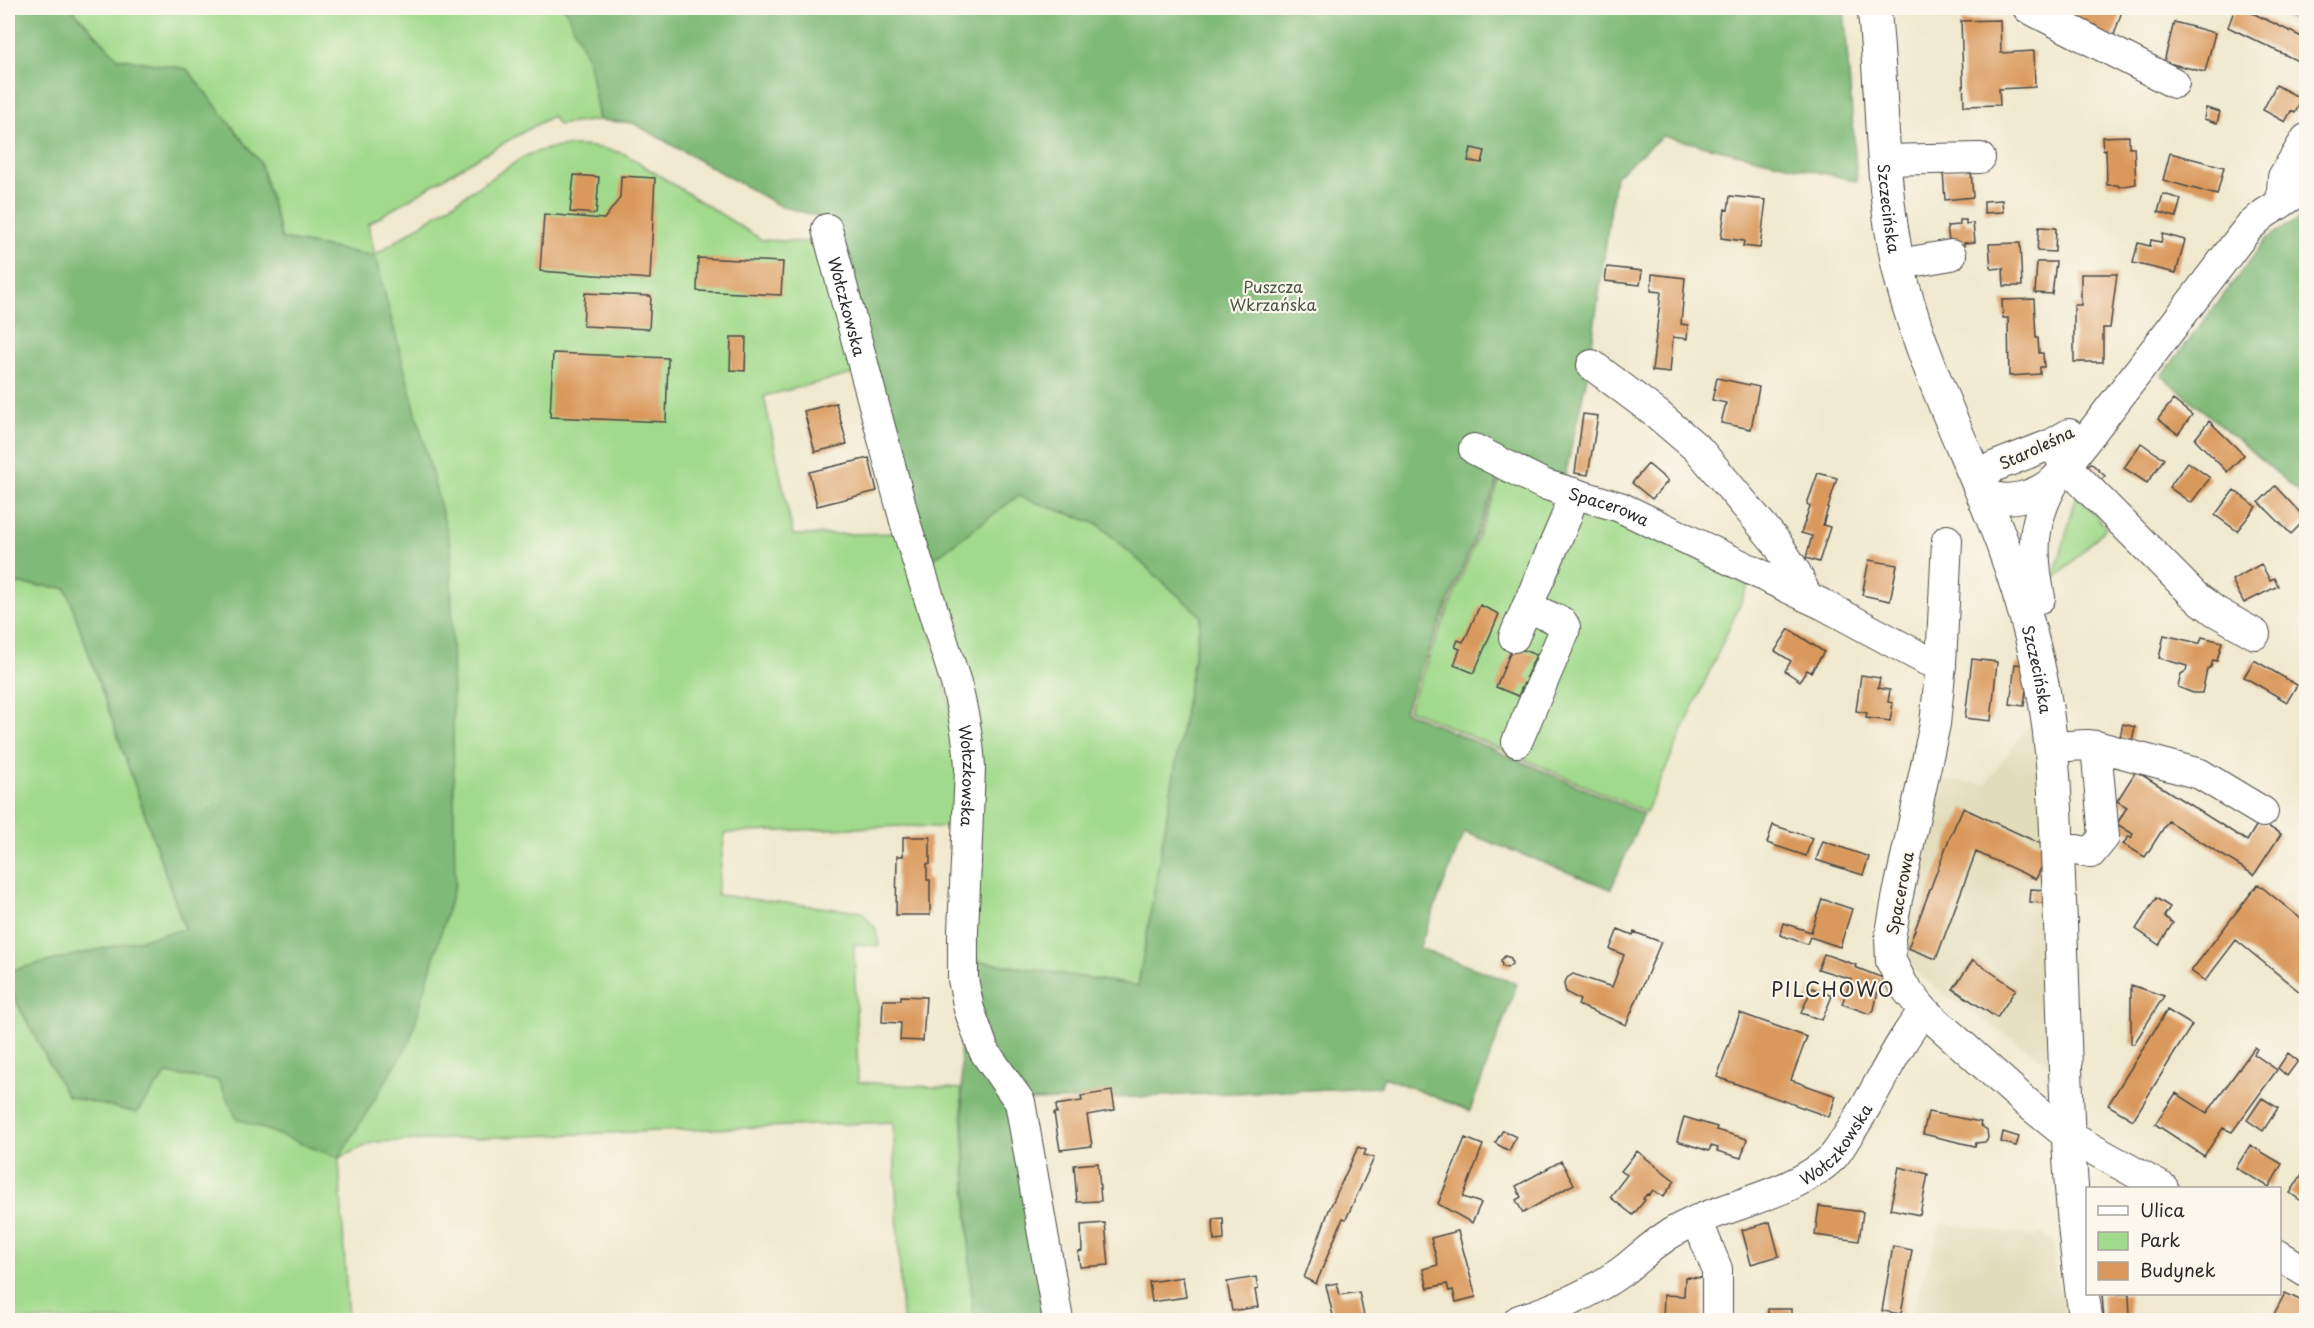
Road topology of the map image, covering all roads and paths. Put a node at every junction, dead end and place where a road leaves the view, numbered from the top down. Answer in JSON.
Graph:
{"nodes":[{"id":1,"x":1874,"y":8,"type":"edge"},
{"id":2,"x":2028,"y":8,"type":"edge"},
{"id":3,"x":2174,"y":84,"type":"dead end"},
{"id":4,"x":2307,"y":139,"type":"edge"},
{"id":5,"x":1980,"y":158,"type":"dead end"},
{"id":6,"x":1892,"y":160,"type":"junction"},
{"id":7,"x":2307,"y":187,"type":"edge"},
{"id":8,"x":2281,"y":203,"type":"junction"},
{"id":9,"x":827,"y":229,"type":"dead end"},
{"id":10,"x":1951,"y":255,"type":"dead end"},
{"id":11,"x":1909,"y":263,"type":"junction"},
{"id":12,"x":1592,"y":366,"type":"dead end"},
{"id":13,"x":1474,"y":449,"type":"dead end"},
{"id":14,"x":2058,"y":463,"type":"junction"},
{"id":15,"x":1993,"y":485,"type":"junction"},
{"id":16,"x":1574,"y":493,"type":"junction"},
{"id":17,"x":1947,"y":540,"type":"dead end"},
{"id":18,"x":1807,"y":597,"type":"junction"},
{"id":19,"x":2040,"y":598,"type":"junction"},
{"id":20,"x":1527,"y":607,"type":"junction"},
{"id":21,"x":2255,"y":634,"type":"dead end"},
{"id":22,"x":1514,"y":637,"type":"dead end"},
{"id":23,"x":1941,"y":664,"type":"junction"},
{"id":24,"x":1517,"y":742,"type":"dead end"},
{"id":25,"x":2072,"y":747,"type":"junction"},
{"id":26,"x":2263,"y":812,"type":"dead end"},
{"id":27,"x":1924,"y":1011,"type":"junction"},
{"id":28,"x":2077,"y":1141,"type":"junction"},
{"id":29,"x":2089,"y":1187,"type":"edge"},
{"id":30,"x":2161,"y":1187,"type":"edge"},
{"id":31,"x":1697,"y":1221,"type":"junction"},
{"id":32,"x":2281,"y":1257,"type":"edge"},
{"id":33,"x":2307,"y":1272,"type":"edge"},
{"id":34,"x":2088,"y":1295,"type":"edge"},
{"id":35,"x":1058,"y":1320,"type":"edge"},
{"id":36,"x":1519,"y":1320,"type":"edge"},
{"id":37,"x":1717,"y":1320,"type":"edge"},
{"id":38,"x":2087,"y":1320,"type":"edge"}],
"edges":[{"from":1,"to":6,"type":"main road","name":"Szczecińska"},
{"from":2,"to":3,"type":"street"},
{"from":4,"to":8,"type":"street"},
{"from":5,"to":6,"type":"street"},
{"from":6,"to":11,"type":"main road","name":"Szczecińska"},
{"from":7,"to":8,"type":"street","name":"Staroleśna"},
{"from":8,"to":14,"type":"street","name":"Staroleśna"},
{"from":9,"to":35,"type":"street","name":"Wołczkowska"},
{"from":10,"to":11,"type":"street"},
{"from":11,"to":15,"type":"main road","name":"Szczecińska"},
{"from":12,"to":18,"type":"street"},
{"from":13,"to":16,"type":"street","name":"Spacerowa"},
{"from":14,"to":15,"type":"street","name":"Staroleśna"},
{"from":14,"to":15,"type":"street","name":"Staroleśna"},
{"from":14,"to":19,"type":"street"},
{"from":14,"to":21,"type":"street"},
{"from":15,"to":19,"type":"main road","name":"Szczecińska"},
{"from":15,"to":25,"type":"main road","name":"Szczecińska"},
{"from":16,"to":18,"type":"street","name":"Spacerowa"},
{"from":16,"to":20,"type":"street"},
{"from":17,"to":23,"type":"street","name":"Spacerowa"},
{"from":18,"to":23,"type":"street","name":"Spacerowa"},
{"from":19,"to":25,"type":"main road","name":"Szczecińska"},
{"from":20,"to":22,"type":"street"},
{"from":20,"to":24,"type":"street"},
{"from":23,"to":27,"type":"street","name":"Spacerowa"},
{"from":25,"to":26,"type":"street"},
{"from":25,"to":28,"type":"main road","name":"Szczecińska"},
{"from":27,"to":28,"type":"street","name":"Spacerowa"},
{"from":27,"to":31,"type":"street","name":"Wołczkowska"},
{"from":28,"to":29,"type":"main road","name":"Szczecińska"},
{"from":28,"to":30,"type":"street","name":"Spacerowa"},
{"from":28,"to":38,"type":"main road","name":"Szczecińska"},
{"from":31,"to":36,"type":"street","name":"Wołczkowska"},
{"from":31,"to":37,"type":"street"},
{"from":32,"to":33,"type":"street"},
{"from":34,"to":38,"type":"main road","name":"Szczecińska"}]}
